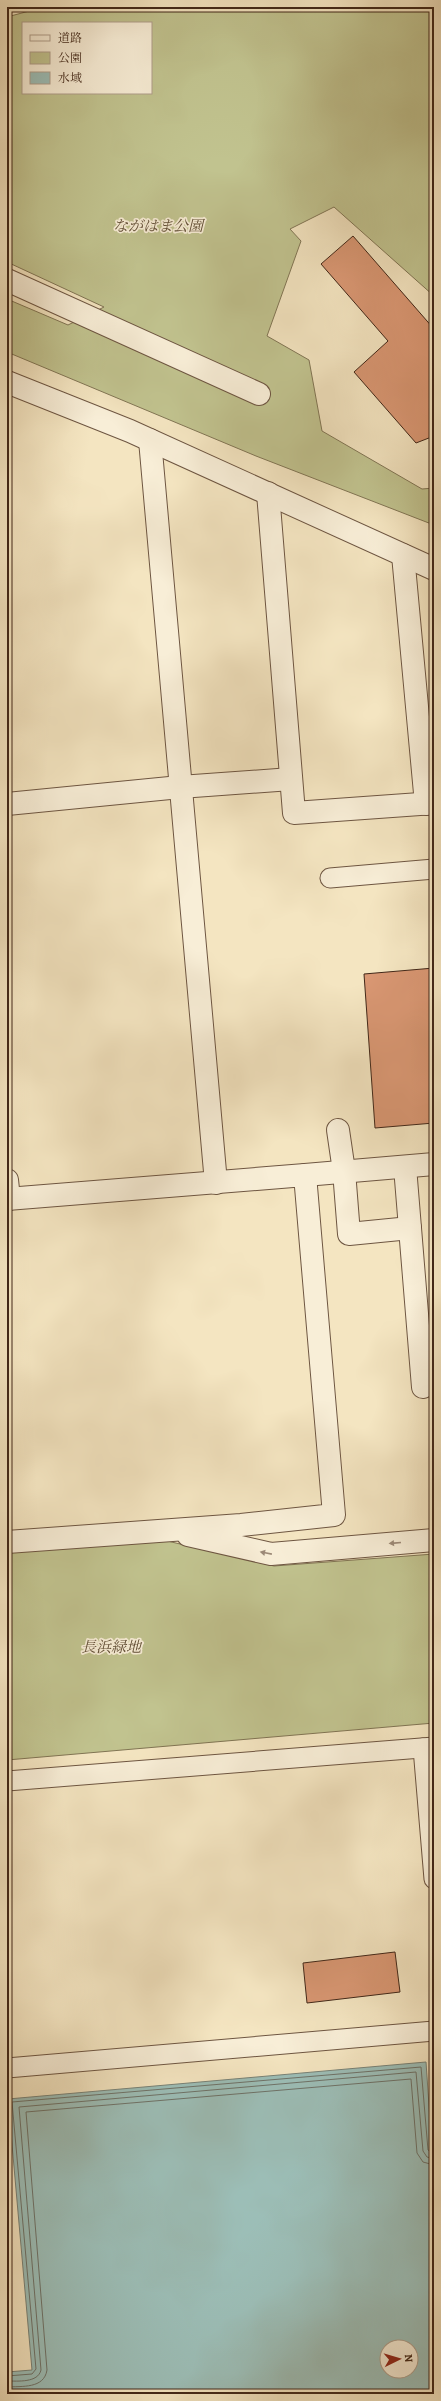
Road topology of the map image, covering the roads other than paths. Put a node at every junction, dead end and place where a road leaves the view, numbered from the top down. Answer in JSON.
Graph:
{"nodes":[{"id":1,"x":7,"y":280,"type":"edge"},
{"id":2,"x":7,"y":382,"type":"edge"},
{"id":3,"x":259,"y":394,"type":"dead end"},
{"id":4,"x":150,"y":440,"type":"junction"},
{"id":5,"x":268,"y":493,"type":"junction"},
{"id":6,"x":403,"y":555,"type":"junction"},
{"id":7,"x":434,"y":568,"type":"edge"},
{"id":8,"x":290,"y":779,"type":"junction"},
{"id":9,"x":180,"y":787,"type":"junction"},
{"id":10,"x":7,"y":804,"type":"edge"},
{"id":11,"x":430,"y":804,"type":"edge"},
{"id":12,"x":434,"y":869,"type":"edge"},
{"id":13,"x":330,"y":878,"type":"dead end"},
{"id":14,"x":338,"y":1130,"type":"dead end"},
{"id":15,"x":434,"y":1164,"type":"edge"},
{"id":16,"x":405,"y":1167,"type":"junction"},
{"id":17,"x":344,"y":1171,"type":"junction"},
{"id":18,"x":305,"y":1175,"type":"junction"},
{"id":19,"x":216,"y":1183,"type":"junction"},
{"id":20,"x":8,"y":1192,"type":"edge"},
{"id":21,"x":410,"y":1228,"type":"junction"},
{"id":22,"x":423,"y":1388,"type":"dead end"},
{"id":23,"x":166,"y":1530,"type":"junction"},
{"id":24,"x":434,"y":1540,"type":"edge"},
{"id":25,"x":7,"y":1542,"type":"edge"},
{"id":26,"x":428,"y":1748,"type":"edge"},
{"id":27,"x":7,"y":1781,"type":"edge"},
{"id":28,"x":434,"y":1879,"type":"edge"},
{"id":29,"x":434,"y":2031,"type":"edge"},
{"id":30,"x":7,"y":2068,"type":"edge"}],
"edges":[{"from":1,"to":3,"type":"street"},
{"from":2,"to":4,"type":"street"},
{"from":4,"to":5,"type":"street"},
{"from":4,"to":9,"type":"street"},
{"from":5,"to":6,"type":"street"},
{"from":5,"to":8,"type":"street"},
{"from":6,"to":7,"type":"street"},
{"from":6,"to":11,"type":"street"},
{"from":8,"to":9,"type":"street"},
{"from":8,"to":11,"type":"street"},
{"from":9,"to":10,"type":"street"},
{"from":9,"to":19,"type":"street"},
{"from":12,"to":13,"type":"lane"},
{"from":14,"to":17,"type":"street"},
{"from":15,"to":16,"type":"street"},
{"from":16,"to":17,"type":"street"},
{"from":16,"to":21,"type":"street"},
{"from":17,"to":18,"type":"street"},
{"from":17,"to":21,"type":"street"},
{"from":18,"to":19,"type":"street"},
{"from":18,"to":23,"type":"street"},
{"from":19,"to":20,"type":"street"},
{"from":21,"to":22,"type":"street"},
{"from":24,"to":23,"type":"street","one_way":true},
{"from":23,"to":25,"type":"street"},
{"from":26,"to":27,"type":"lane"},
{"from":26,"to":28,"type":"lane"},
{"from":29,"to":30,"type":"lane"}]}
